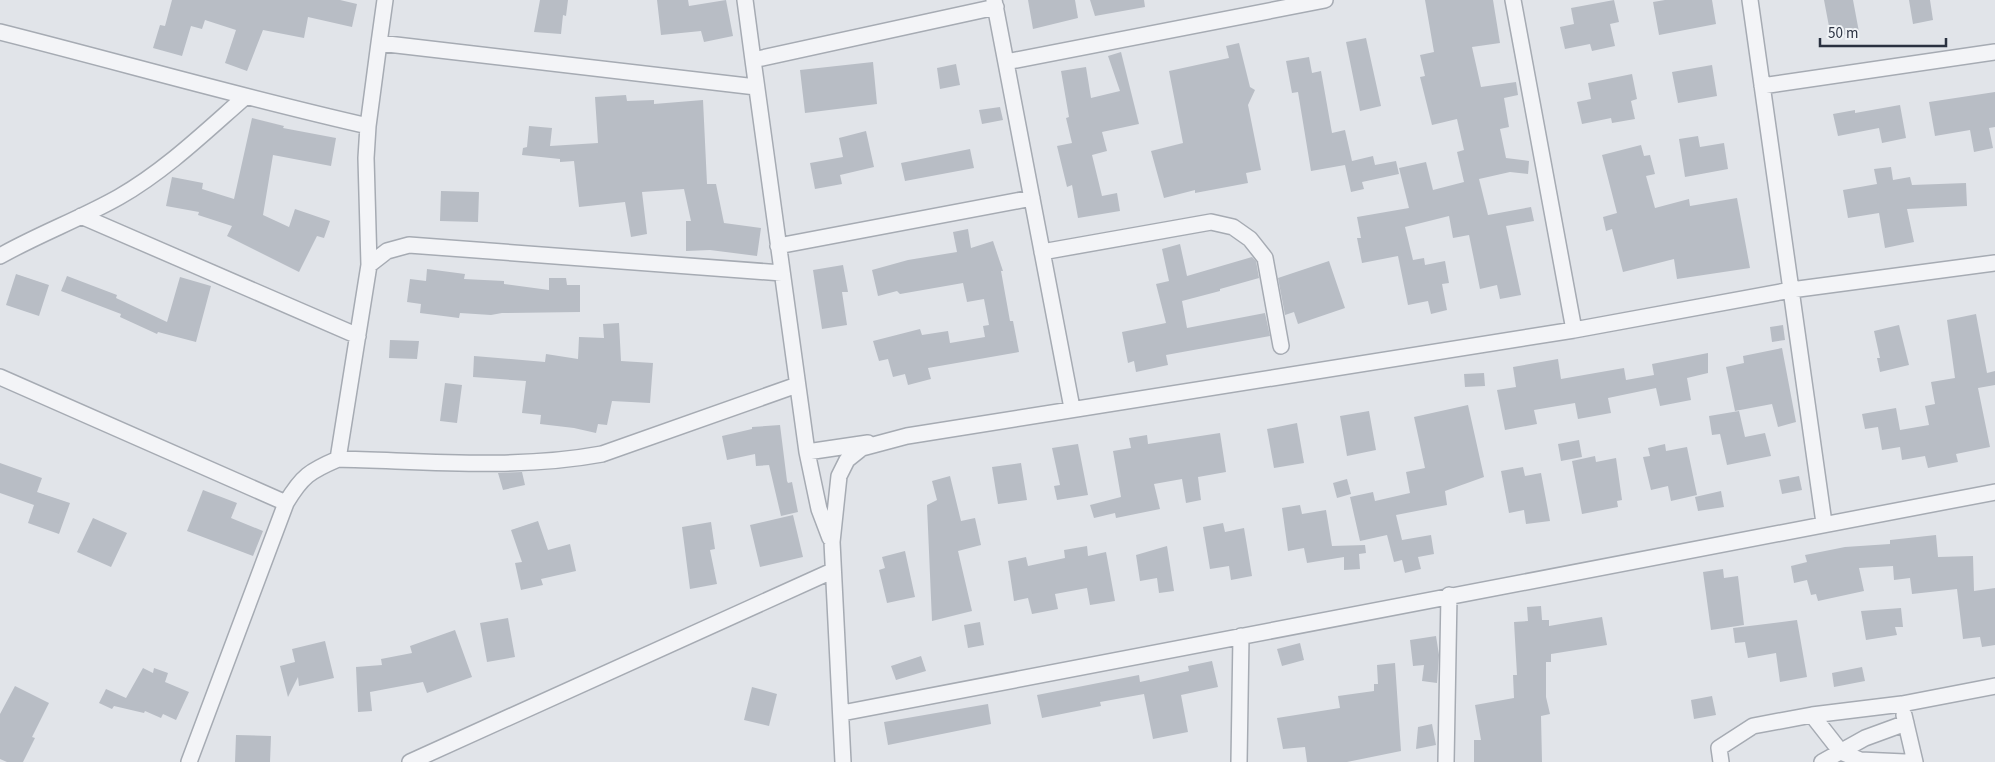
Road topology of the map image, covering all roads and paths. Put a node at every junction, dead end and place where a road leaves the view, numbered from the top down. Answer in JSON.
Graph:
{"nodes":[{"id":1,"x":385,"y":0,"type":"edge"},
{"id":2,"x":745,"y":0,"type":"edge"},
{"id":3,"x":1325,"y":0,"type":"edge"},
{"id":4,"x":1512,"y":0,"type":"edge"},
{"id":5,"x":1750,"y":0,"type":"edge"},
{"id":6,"x":995,"y":4,"type":"edge"},
{"id":7,"x":0,"y":32,"type":"edge"},
{"id":8,"x":379,"y":43,"type":"junction"},
{"id":9,"x":1995,"y":52,"type":"edge"},
{"id":10,"x":753,"y":60,"type":"junction"},
{"id":11,"x":1006,"y":62,"type":"junction"},
{"id":12,"x":1762,"y":86,"type":"junction"},
{"id":13,"x":756,"y":87,"type":"junction"},
{"id":14,"x":245,"y":98,"type":"junction"},
{"id":15,"x":368,"y":126,"type":"junction"},
{"id":16,"x":1032,"y":198,"type":"junction"},
{"id":17,"x":81,"y":216,"type":"junction"},
{"id":18,"x":778,"y":246,"type":"junction"},
{"id":19,"x":1042,"y":252,"type":"junction"},
{"id":20,"x":0,"y":256,"type":"edge"},
{"id":21,"x":1995,"y":263,"type":"edge"},
{"id":22,"x":369,"y":265,"type":"junction"},
{"id":23,"x":782,"y":273,"type":"junction"},
{"id":24,"x":1791,"y":290,"type":"junction"},
{"id":25,"x":1574,"y":330,"type":"junction"},
{"id":26,"x":358,"y":336,"type":"junction"},
{"id":27,"x":1281,"y":346,"type":"dead end"},
{"id":28,"x":0,"y":377,"type":"edge"},
{"id":29,"x":798,"y":385,"type":"junction"},
{"id":30,"x":1072,"y":408,"type":"junction"},
{"id":31,"x":884,"y":441,"type":"junction"},
{"id":32,"x":807,"y":452,"type":"junction"},
{"id":33,"x":338,"y":460,"type":"junction"},
{"id":34,"x":1995,"y":492,"type":"edge"},
{"id":35,"x":286,"y":503,"type":"junction"},
{"id":36,"x":1824,"y":523,"type":"junction"},
{"id":37,"x":832,"y":542,"type":"junction"},
{"id":38,"x":832,"y":571,"type":"junction"},
{"id":39,"x":1449,"y":595,"type":"junction"},
{"id":40,"x":1241,"y":636,"type":"junction"},
{"id":41,"x":1995,"y":686,"type":"edge"},
{"id":42,"x":1902,"y":704,"type":"junction"},
{"id":43,"x":842,"y":713,"type":"junction"},
{"id":44,"x":1812,"y":715,"type":"junction"},
{"id":45,"x":1906,"y":723,"type":"junction"},
{"id":46,"x":1841,"y":752,"type":"junction"},
{"id":47,"x":189,"y":762,"type":"edge"},
{"id":48,"x":410,"y":762,"type":"edge"},
{"id":49,"x":843,"y":762,"type":"edge"},
{"id":50,"x":1239,"y":762,"type":"edge"},
{"id":51,"x":1446,"y":762,"type":"edge"},
{"id":52,"x":1721,"y":762,"type":"edge"},
{"id":53,"x":1822,"y":762,"type":"edge"},
{"id":54,"x":1905,"y":762,"type":"edge"},
{"id":55,"x":1915,"y":762,"type":"edge"}],
"edges":[{"from":1,"to":8,"type":"street"},
{"from":2,"to":10,"type":"street"},
{"from":3,"to":11,"type":"street"},
{"from":4,"to":25,"type":"street"},
{"from":5,"to":12,"type":"street"},
{"from":6,"to":10,"type":"street"},
{"from":6,"to":11,"type":"street"},
{"from":7,"to":14,"type":"street"},
{"from":8,"to":13,"type":"street"},
{"from":8,"to":15,"type":"street"},
{"from":9,"to":12,"type":"street"},
{"from":10,"to":13,"type":"street"},
{"from":11,"to":16,"type":"street"},
{"from":12,"to":24,"type":"street"},
{"from":13,"to":18,"type":"street"},
{"from":14,"to":15,"type":"street"},
{"from":14,"to":17,"type":"street"},
{"from":15,"to":22,"type":"street"},
{"from":16,"to":18,"type":"street"},
{"from":16,"to":19,"type":"street"},
{"from":17,"to":20,"type":"street"},
{"from":17,"to":26,"type":"street"},
{"from":18,"to":23,"type":"street"},
{"from":19,"to":27,"type":"street"},
{"from":19,"to":30,"type":"street"},
{"from":21,"to":24,"type":"street"},
{"from":22,"to":23,"type":"street"},
{"from":22,"to":26,"type":"street"},
{"from":23,"to":29,"type":"street"},
{"from":24,"to":25,"type":"street"},
{"from":24,"to":36,"type":"street"},
{"from":25,"to":30,"type":"street"},
{"from":26,"to":33,"type":"street"},
{"from":28,"to":35,"type":"street"},
{"from":29,"to":32,"type":"street"},
{"from":29,"to":33,"type":"street"},
{"from":30,"to":31,"type":"street"},
{"from":31,"to":32,"type":"street"},
{"from":31,"to":37,"type":"street"},
{"from":32,"to":37,"type":"street"},
{"from":33,"to":35,"type":"street"},
{"from":34,"to":36,"type":"street"},
{"from":35,"to":47,"type":"street"},
{"from":36,"to":39,"type":"street"},
{"from":37,"to":38,"type":"street"},
{"from":38,"to":43,"type":"street"},
{"from":38,"to":48,"type":"street"},
{"from":39,"to":40,"type":"street"},
{"from":39,"to":51,"type":"street"},
{"from":40,"to":43,"type":"street"},
{"from":40,"to":50,"type":"street"},
{"from":41,"to":42,"type":"street"},
{"from":42,"to":44,"type":"street"},
{"from":42,"to":45,"type":"street"},
{"from":43,"to":49,"type":"street"},
{"from":44,"to":46,"type":"street"},
{"from":44,"to":52,"type":"street"},
{"from":45,"to":46,"type":"street"},
{"from":45,"to":55,"type":"street"},
{"from":46,"to":53,"type":"street"},
{"from":46,"to":54,"type":"street"}]}
